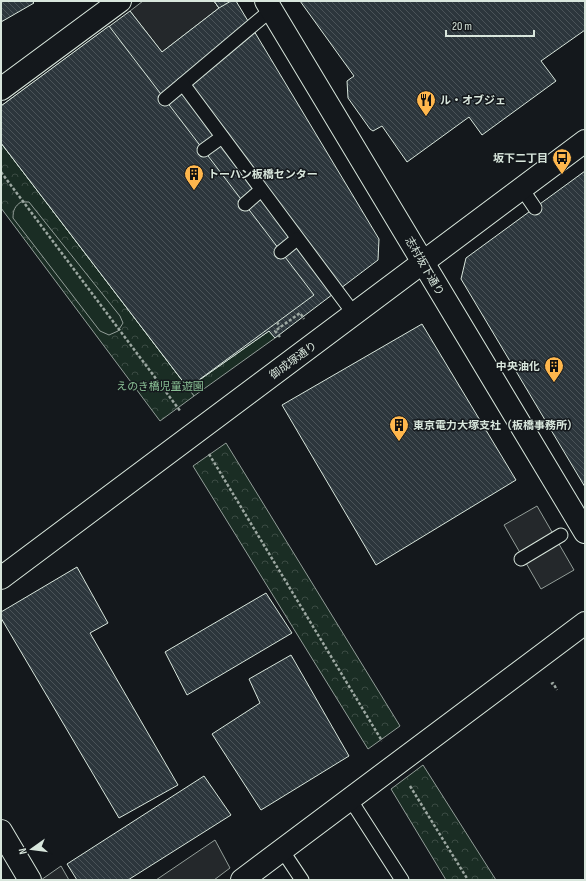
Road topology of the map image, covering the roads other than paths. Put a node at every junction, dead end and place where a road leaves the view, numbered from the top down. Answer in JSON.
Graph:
{"nodes":[{"id":1,"x":120,"y":1,"type":"edge"},
{"id":2,"x":268,"y":6,"type":"edge"},
{"id":3,"x":183,"y":84,"type":"junction"},
{"id":4,"x":1,"y":90,"type":"edge"},
{"id":5,"x":165,"y":99,"type":"dead end"},
{"id":6,"x":222,"y":137,"type":"junction"},
{"id":7,"x":585,"y":141,"type":"edge"},
{"id":8,"x":204,"y":150,"type":"dead end"},
{"id":9,"x":522,"y":189,"type":"junction"},
{"id":10,"x":261,"y":190,"type":"junction"},
{"id":11,"x":245,"y":204,"type":"dead end"},
{"id":12,"x":535,"y":208,"type":"dead end"},
{"id":13,"x":297,"y":239,"type":"junction"},
{"id":14,"x":281,"y":252,"type":"dead end"},
{"id":15,"x":424,"y":263,"type":"junction"},
{"id":16,"x":354,"y":314,"type":"junction"},
{"id":17,"x":585,"y":532,"type":"edge"},
{"id":18,"x":562,"y":535,"type":"dead end"},
{"id":19,"x":521,"y":559,"type":"dead end"},
{"id":20,"x":1,"y":578,"type":"edge"},
{"id":21,"x":585,"y":623,"type":"edge"},
{"id":22,"x":350,"y":800,"type":"junction"},
{"id":23,"x":1,"y":831,"type":"edge"},
{"id":24,"x":282,"y":850,"type":"junction"},
{"id":25,"x":30,"y":880,"type":"edge"},
{"id":26,"x":242,"y":880,"type":"edge"},
{"id":27,"x":302,"y":880,"type":"edge"},
{"id":28,"x":402,"y":880,"type":"edge"}],
"edges":[{"from":1,"to":4,"type":"street"},
{"from":2,"to":3,"type":"lane"},
{"from":2,"to":15,"type":"street","name":"志村坂下通り"},
{"from":3,"to":5,"type":"lane"},
{"from":3,"to":6,"type":"lane"},
{"from":6,"to":8,"type":"lane"},
{"from":6,"to":10,"type":"lane"},
{"from":7,"to":9,"type":"street","name":"御成塚通り"},
{"from":9,"to":12,"type":"lane"},
{"from":9,"to":15,"type":"street","name":"御成塚通り"},
{"from":10,"to":11,"type":"lane"},
{"from":10,"to":13,"type":"lane"},
{"from":13,"to":14,"type":"lane"},
{"from":13,"to":16,"type":"lane"},
{"from":15,"to":16,"type":"street","name":"御成塚通り"},
{"from":15,"to":17,"type":"street","name":"志村坂下通り"},
{"from":16,"to":20,"type":"street","name":"御成塚通り"},
{"from":18,"to":19,"type":"lane"},
{"from":21,"to":22,"type":"street"},
{"from":22,"to":24,"type":"street"},
{"from":22,"to":28,"type":"lane"},
{"from":23,"to":25,"type":"street"},
{"from":24,"to":26,"type":"street"},
{"from":24,"to":27,"type":"lane"}]}
